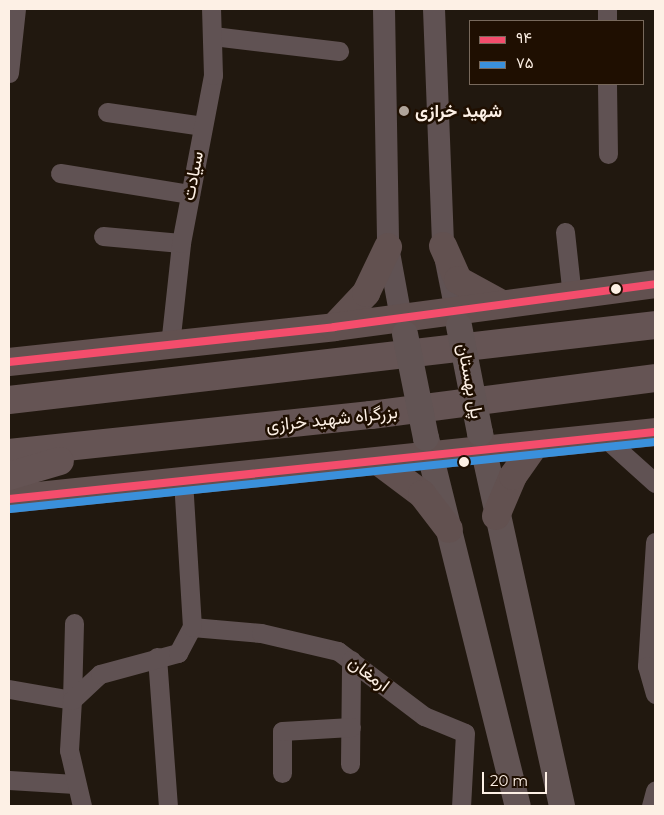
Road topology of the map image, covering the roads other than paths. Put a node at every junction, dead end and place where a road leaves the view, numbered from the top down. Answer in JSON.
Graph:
{"nodes":[{"id":1,"x":16,"y":9,"type":"edge"},
{"id":2,"x":211,"y":9,"type":"edge"},
{"id":3,"x":384,"y":9,"type":"edge"},
{"id":4,"x":434,"y":9,"type":"edge"},
{"id":5,"x":213,"y":36,"type":"junction"},
{"id":6,"x":339,"y":51,"type":"dead end"},
{"id":7,"x":9,"y":74,"type":"edge"},
{"id":8,"x":607,"y":85,"type":"edge"},
{"id":9,"x":107,"y":112,"type":"dead end"},
{"id":10,"x":202,"y":126,"type":"junction"},
{"id":11,"x":608,"y":154,"type":"dead end"},
{"id":12,"x":60,"y":173,"type":"dead end"},
{"id":13,"x":190,"y":194,"type":"junction"},
{"id":14,"x":565,"y":232,"type":"dead end"},
{"id":15,"x":103,"y":236,"type":"dead end"},
{"id":16,"x":181,"y":242,"type":"junction"},
{"id":17,"x":443,"y":246,"type":"junction"},
{"id":18,"x":388,"y":247,"type":"junction"},
{"id":19,"x":655,"y":284,"type":"edge"},
{"id":20,"x":572,"y":296,"type":"junction"},
{"id":21,"x":502,"y":304,"type":"junction"},
{"id":22,"x":458,"y":319,"type":"junction"},
{"id":23,"x":655,"y":320,"type":"edge"},
{"id":24,"x":655,"y":325,"type":"edge"},
{"id":25,"x":403,"y":326,"type":"junction"},
{"id":26,"x":334,"y":327,"type":"junction"},
{"id":27,"x":611,"y":329,"type":"junction"},
{"id":28,"x":170,"y":344,"type":"junction"},
{"id":29,"x":9,"y":362,"type":"edge"},
{"id":30,"x":655,"y":378,"type":"edge"},
{"id":31,"x":119,"y":386,"type":"junction"},
{"id":32,"x":9,"y":391,"type":"edge"},
{"id":33,"x":9,"y":400,"type":"edge"},
{"id":34,"x":655,"y":432,"type":"edge"},
{"id":35,"x":604,"y":438,"type":"junction"},
{"id":36,"x":127,"y":441,"type":"junction"},
{"id":37,"x":482,"y":441,"type":"junction"},
{"id":38,"x":535,"y":445,"type":"junction"},
{"id":39,"x":428,"y":447,"type":"junction"},
{"id":40,"x":9,"y":453,"type":"edge"},
{"id":41,"x":378,"y":461,"type":"junction"},
{"id":42,"x":9,"y":476,"type":"edge"},
{"id":43,"x":183,"y":481,"type":"junction"},
{"id":44,"x":655,"y":483,"type":"edge"},
{"id":45,"x":9,"y":499,"type":"edge"},
{"id":46,"x":496,"y":516,"type":"junction"},
{"id":47,"x":449,"y":529,"type":"junction"},
{"id":48,"x":655,"y":542,"type":"edge"},
{"id":49,"x":74,"y":623,"type":"dead end"},
{"id":50,"x":192,"y":627,"type":"junction"},
{"id":51,"x":157,"y":657,"type":"junction"},
{"id":52,"x":351,"y":660,"type":"junction"},
{"id":53,"x":9,"y":689,"type":"edge"},
{"id":54,"x":655,"y":694,"type":"edge"},
{"id":55,"x":72,"y":700,"type":"junction"},
{"id":56,"x":351,"y":727,"type":"junction"},
{"id":57,"x":350,"y":764,"type":"dead end"},
{"id":58,"x":282,"y":772,"type":"dead end"},
{"id":59,"x":9,"y":780,"type":"edge"},
{"id":60,"x":74,"y":784,"type":"junction"},
{"id":61,"x":655,"y":791,"type":"edge"},
{"id":62,"x":82,"y":806,"type":"edge"},
{"id":63,"x":168,"y":806,"type":"edge"},
{"id":64,"x":461,"y":806,"type":"edge"},
{"id":65,"x":518,"y":806,"type":"edge"},
{"id":66,"x":562,"y":806,"type":"edge"},
{"id":67,"x":651,"y":806,"type":"edge"}],
"edges":[{"from":1,"to":7,"type":"street"},
{"from":2,"to":5,"type":"street","name":"سیادت"},
{"from":3,"to":18,"type":"street"},
{"from":4,"to":17,"type":"street"},
{"from":5,"to":6,"type":"street"},
{"from":5,"to":10,"type":"street","name":"سیادت"},
{"from":8,"to":11,"type":"street"},
{"from":9,"to":10,"type":"street"},
{"from":10,"to":13,"type":"street","name":"سیادت"},
{"from":12,"to":13,"type":"street"},
{"from":13,"to":16,"type":"street","name":"سیادت"},
{"from":14,"to":20,"type":"street"},
{"from":15,"to":16,"type":"street"},
{"from":16,"to":28,"type":"street","name":"سیادت"},
{"from":17,"to":21,"type":"main road"},
{"from":17,"to":22,"type":"street"},
{"from":18,"to":25,"type":"street"},
{"from":18,"to":26,"type":"main road"},
{"from":19,"to":20,"type":"main road"},
{"from":20,"to":21,"type":"main road"},
{"from":21,"to":22,"type":"main road"},
{"from":22,"to":25,"type":"main road"},
{"from":22,"to":37,"type":"main road","name":"پل بهستان","bridge":true},
{"from":23,"to":27,"type":"highway"},
{"from":24,"to":27,"type":"highway"},
{"from":25,"to":26,"type":"main road"},
{"from":25,"to":39,"type":"main road","bridge":true},
{"from":26,"to":28,"type":"main road"},
{"from":27,"to":31,"type":"highway"},
{"from":28,"to":29,"type":"main road"},
{"from":30,"to":36,"type":"highway","name":"بزرگراه شهید خرازی"},
{"from":31,"to":32,"type":"highway"},
{"from":31,"to":33,"type":"highway"},
{"from":34,"to":35,"type":"main road"},
{"from":35,"to":38,"type":"main road"},
{"from":35,"to":44,"type":"street"},
{"from":36,"to":40,"type":"highway","name":"بزرگراه شهید خرازی"},
{"from":36,"to":42,"type":"highway"},
{"from":37,"to":38,"type":"main road"},
{"from":37,"to":39,"type":"main road"},
{"from":37,"to":46,"type":"main road","name":"پل بهستان"},
{"from":38,"to":46,"type":"main road"},
{"from":39,"to":41,"type":"main road"},
{"from":39,"to":47,"type":"main road"},
{"from":41,"to":43,"type":"main road"},
{"from":41,"to":47,"type":"main road"},
{"from":43,"to":45,"type":"main road"},
{"from":43,"to":50,"type":"street"},
{"from":46,"to":66,"type":"main road","name":"پل بهستان"},
{"from":47,"to":65,"type":"main road"},
{"from":48,"to":54,"type":"street"},
{"from":49,"to":55,"type":"street"},
{"from":50,"to":51,"type":"street"},
{"from":50,"to":52,"type":"street","name":"ارمغان"},
{"from":51,"to":55,"type":"street"},
{"from":51,"to":63,"type":"street"},
{"from":52,"to":56,"type":"street"},
{"from":52,"to":64,"type":"street","name":"ارمغان"},
{"from":53,"to":55,"type":"street"},
{"from":55,"to":60,"type":"street"},
{"from":56,"to":57,"type":"street"},
{"from":56,"to":58,"type":"street"},
{"from":59,"to":60,"type":"street"},
{"from":60,"to":62,"type":"street"},
{"from":61,"to":67,"type":"street"}]}
